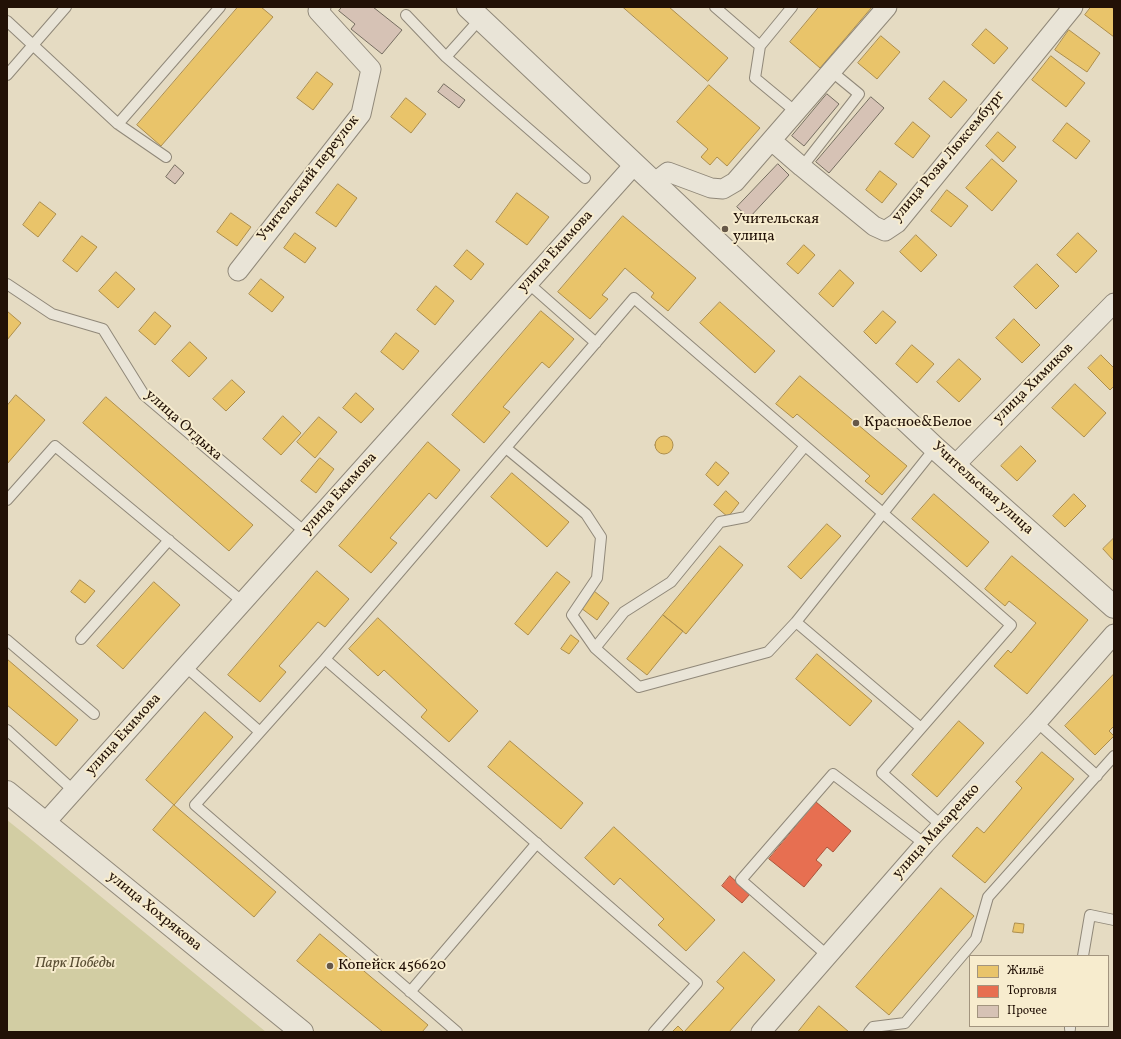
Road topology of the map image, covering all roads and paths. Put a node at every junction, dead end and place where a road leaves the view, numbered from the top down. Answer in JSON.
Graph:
{"nodes":[{"id":1,"x":66,"y":7,"type":"edge"},
{"id":2,"x":220,"y":7,"type":"edge"},
{"id":3,"x":321,"y":7,"type":"edge"},
{"id":4,"x":715,"y":7,"type":"edge"},
{"id":5,"x":792,"y":7,"type":"edge"},
{"id":6,"x":887,"y":7,"type":"edge"},
{"id":7,"x":1073,"y":7,"type":"edge"},
{"id":8,"x":474,"y":13,"type":"edge"},
{"id":9,"x":406,"y":15,"type":"dead end"},
{"id":10,"x":7,"y":22,"type":"edge"},
{"id":11,"x":33,"y":45,"type":"junction"},
{"id":12,"x":760,"y":46,"type":"junction"},
{"id":13,"x":446,"y":57,"type":"junction"},
{"id":14,"x":831,"y":71,"type":"junction"},
{"id":15,"x":7,"y":75,"type":"edge"},
{"id":16,"x":796,"y":112,"type":"junction"},
{"id":17,"x":118,"y":124,"type":"junction"},
{"id":18,"x":772,"y":141,"type":"junction"},
{"id":19,"x":166,"y":157,"type":"dead end"},
{"id":20,"x":634,"y":165,"type":"junction"},
{"id":21,"x":802,"y":167,"type":"junction"},
{"id":22,"x":585,"y":178,"type":"dead end"},
{"id":23,"x":654,"y":183,"type":"junction"},
{"id":24,"x":238,"y":271,"type":"dead end"},
{"id":25,"x":528,"y":283,"type":"junction"},
{"id":26,"x":7,"y":284,"type":"edge"},
{"id":27,"x":1114,"y":303,"type":"edge"},
{"id":28,"x":596,"y":343,"type":"junction"},
{"id":29,"x":805,"y":446,"type":"junction"},
{"id":30,"x":506,"y":448,"type":"junction"},
{"id":31,"x":935,"y":448,"type":"junction"},
{"id":32,"x":955,"y":465,"type":"junction"},
{"id":33,"x":7,"y":500,"type":"edge"},
{"id":34,"x":884,"y":513,"type":"junction"},
{"id":35,"x":305,"y":532,"type":"junction"},
{"id":36,"x":169,"y":540,"type":"junction"},
{"id":37,"x":243,"y":602,"type":"junction"},
{"id":38,"x":1114,"y":607,"type":"edge"},
{"id":39,"x":796,"y":622,"type":"junction"},
{"id":40,"x":1114,"y":634,"type":"edge"},
{"id":41,"x":81,"y":639,"type":"dead end"},
{"id":42,"x":7,"y":640,"type":"edge"},
{"id":43,"x":595,"y":648,"type":"junction"},
{"id":44,"x":325,"y":659,"type":"junction"},
{"id":45,"x":185,"y":666,"type":"junction"},
{"id":46,"x":94,"y":714,"type":"dead end"},
{"id":47,"x":1037,"y":722,"type":"junction"},
{"id":48,"x":921,"y":728,"type":"junction"},
{"id":49,"x":7,"y":730,"type":"edge"},
{"id":50,"x":260,"y":732,"type":"junction"},
{"id":51,"x":1114,"y":756,"type":"edge"},
{"id":52,"x":1097,"y":776,"type":"junction"},
{"id":53,"x":74,"y":791,"type":"junction"},
{"id":54,"x":7,"y":792,"type":"edge"},
{"id":55,"x":45,"y":823,"type":"junction"},
{"id":56,"x":942,"y":826,"type":"junction"},
{"id":57,"x":537,"y":843,"type":"junction"},
{"id":58,"x":925,"y":844,"type":"junction"},
{"id":59,"x":1114,"y":920,"type":"edge"},
{"id":60,"x":1083,"y":955,"type":"edge"},
{"id":61,"x":828,"y":956,"type":"junction"},
{"id":62,"x":410,"y":992,"type":"junction"},
{"id":63,"x":454,"y":1031,"type":"edge"},
{"id":64,"x":302,"y":1032,"type":"edge"},
{"id":65,"x":654,"y":1032,"type":"edge"},
{"id":66,"x":761,"y":1032,"type":"edge"},
{"id":67,"x":869,"y":1032,"type":"edge"}],
"edges":[{"from":1,"to":11,"type":"lane"},
{"from":2,"to":17,"type":"lane"},
{"from":3,"to":24,"type":"street","name":"Учительский переулок"},
{"from":4,"to":12,"type":"lane"},
{"from":5,"to":12,"type":"lane"},
{"from":6,"to":14,"type":"street"},
{"from":7,"to":21,"type":"street","name":"улица Розы Люксембург"},
{"from":8,"to":13,"type":"lane"},
{"from":8,"to":20,"type":"street","name":"Учительская улица"},
{"from":9,"to":13,"type":"lane"},
{"from":10,"to":11,"type":"lane"},
{"from":11,"to":15,"type":"lane"},
{"from":11,"to":17,"type":"lane"},
{"from":12,"to":16,"type":"lane"},
{"from":13,"to":22,"type":"lane"},
{"from":14,"to":16,"type":"street"},
{"from":14,"to":21,"type":"lane"},
{"from":16,"to":18,"type":"street"},
{"from":17,"to":19,"type":"lane"},
{"from":18,"to":21,"type":"street","name":"улица Розы Люксембург"},
{"from":18,"to":23,"type":"street"},
{"from":20,"to":23,"type":"street","name":"Учительская улица"},
{"from":20,"to":25,"type":"street","name":"улица Екимова"},
{"from":23,"to":31,"type":"street","name":"Учительская улица"},
{"from":25,"to":28,"type":"lane"},
{"from":25,"to":35,"type":"street","name":"улица Екимова"},
{"from":26,"to":35,"type":"lane","name":"улица Отдыха"},
{"from":27,"to":32,"type":"street","name":"улица Химиков"},
{"from":28,"to":29,"type":"lane"},
{"from":28,"to":30,"type":"lane"},
{"from":29,"to":34,"type":"lane"},
{"from":29,"to":43,"type":"lane"},
{"from":30,"to":43,"type":"lane"},
{"from":30,"to":44,"type":"lane"},
{"from":31,"to":32,"type":"street","name":"Учительская улица"},
{"from":31,"to":34,"type":"lane"},
{"from":32,"to":38,"type":"street","name":"Учительская улица"},
{"from":33,"to":36,"type":"lane"},
{"from":34,"to":39,"type":"lane"},
{"from":34,"to":48,"type":"lane"},
{"from":35,"to":37,"type":"street","name":"улица Екимова"},
{"from":36,"to":37,"type":"lane"},
{"from":36,"to":41,"type":"lane"},
{"from":37,"to":45,"type":"street","name":"улица Екимова"},
{"from":39,"to":43,"type":"lane"},
{"from":39,"to":48,"type":"lane"},
{"from":40,"to":47,"type":"street","name":"улица Макаренко"},
{"from":42,"to":46,"type":"lane"},
{"from":44,"to":50,"type":"lane"},
{"from":44,"to":57,"type":"lane"},
{"from":45,"to":50,"type":"lane"},
{"from":45,"to":53,"type":"street","name":"улица Екимова"},
{"from":47,"to":52,"type":"lane"},
{"from":47,"to":56,"type":"street","name":"улица Макаренко"},
{"from":48,"to":56,"type":"lane"},
{"from":49,"to":53,"type":"lane"},
{"from":50,"to":62,"type":"lane"},
{"from":51,"to":52,"type":"lane"},
{"from":52,"to":67,"type":"lane"},
{"from":53,"to":55,"type":"street","name":"улица Екимова"},
{"from":54,"to":55,"type":"street","name":"улица Хохрякова"},
{"from":55,"to":64,"type":"street","name":"улица Хохрякова"},
{"from":56,"to":58,"type":"street","name":"улица Макаренко"},
{"from":57,"to":62,"type":"lane"},
{"from":57,"to":65,"type":"lane"},
{"from":58,"to":61,"type":"street","name":"улица Макаренко"},
{"from":58,"to":61,"type":"lane"},
{"from":59,"to":60,"type":"lane"},
{"from":61,"to":66,"type":"street","name":"улица Макаренко"},
{"from":62,"to":63,"type":"lane"}]}
